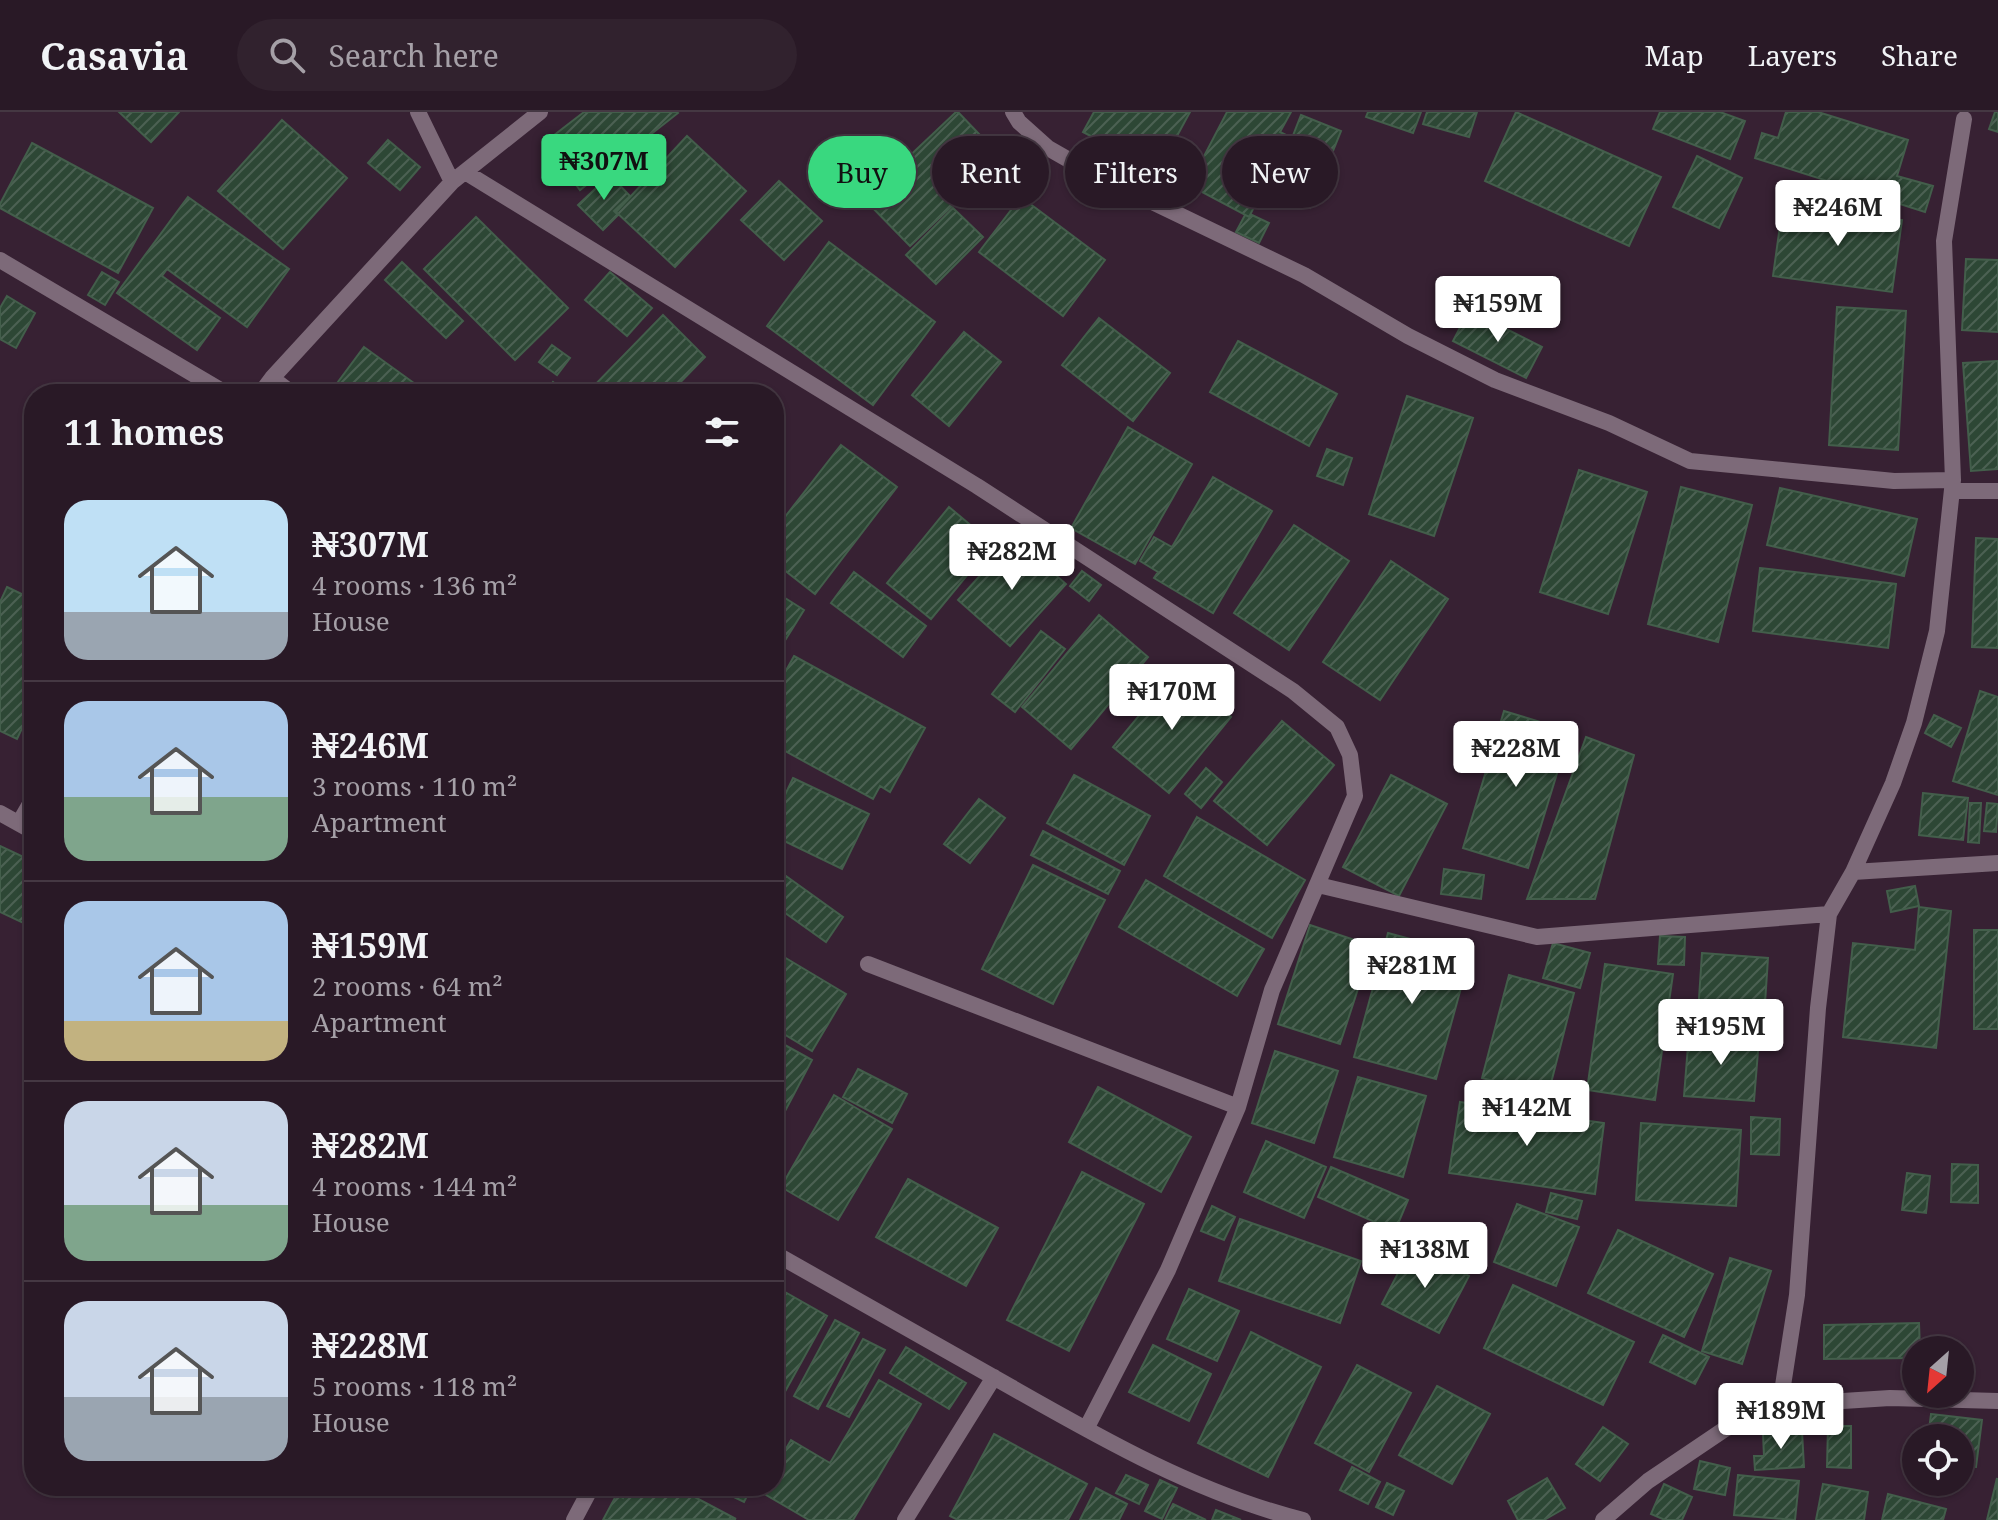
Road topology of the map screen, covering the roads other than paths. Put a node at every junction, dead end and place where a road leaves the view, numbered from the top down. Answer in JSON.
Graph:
{"nodes":[{"id":1,"x":418,"y":112,"type":"edge"},
{"id":2,"x":540,"y":112,"type":"edge"},
{"id":3,"x":1013,"y":112,"type":"edge"},
{"id":4,"x":1964,"y":119,"type":"dead end"},
{"id":5,"x":458,"y":177,"type":"junction"},
{"id":6,"x":0,"y":260,"type":"edge"},
{"id":7,"x":272,"y":378,"type":"junction"},
{"id":8,"x":210,"y":384,"type":"edge"},
{"id":9,"x":268,"y":384,"type":"edge"},
{"id":10,"x":280,"y":384,"type":"edge"},
{"id":11,"x":1952,"y":485,"type":"junction"},
{"id":12,"x":1998,"y":491,"type":"edge"},
{"id":13,"x":0,"y":813,"type":"edge"},
{"id":14,"x":24,"y":826,"type":"edge"},
{"id":15,"x":1998,"y":863,"type":"edge"},
{"id":16,"x":1853,"y":872,"type":"junction"},
{"id":17,"x":1318,"y":885,"type":"junction"},
{"id":18,"x":1829,"y":914,"type":"junction"},
{"id":19,"x":868,"y":964,"type":"dead end"},
{"id":20,"x":1238,"y":1107,"type":"junction"},
{"id":21,"x":784,"y":1259,"type":"edge"},
{"id":22,"x":994,"y":1377,"type":"junction"},
{"id":23,"x":1998,"y":1401,"type":"edge"},
{"id":24,"x":1780,"y":1405,"type":"junction"},
{"id":25,"x":1086,"y":1429,"type":"junction"},
{"id":26,"x":587,"y":1496,"type":"edge"},
{"id":27,"x":574,"y":1520,"type":"edge"},
{"id":28,"x":905,"y":1520,"type":"edge"},
{"id":29,"x":1303,"y":1520,"type":"edge"},
{"id":30,"x":1603,"y":1520,"type":"edge"}],
"edges":[{"from":1,"to":5,"type":"street"},
{"from":2,"to":5,"type":"street"},
{"from":3,"to":11,"type":"street"},
{"from":4,"to":11,"type":"street"},
{"from":5,"to":7,"type":"street"},
{"from":5,"to":17,"type":"street"},
{"from":6,"to":8,"type":"street"},
{"from":7,"to":9,"type":"street"},
{"from":7,"to":10,"type":"street"},
{"from":11,"to":12,"type":"street"},
{"from":11,"to":16,"type":"street"},
{"from":13,"to":14,"type":"street"},
{"from":15,"to":16,"type":"street"},
{"from":16,"to":18,"type":"street"},
{"from":17,"to":18,"type":"street"},
{"from":17,"to":20,"type":"street"},
{"from":18,"to":24,"type":"street"},
{"from":19,"to":20,"type":"street"},
{"from":20,"to":25,"type":"street"},
{"from":21,"to":22,"type":"street"},
{"from":22,"to":25,"type":"street"},
{"from":22,"to":28,"type":"street"},
{"from":23,"to":24,"type":"street"},
{"from":24,"to":30,"type":"street"},
{"from":25,"to":29,"type":"street"},
{"from":26,"to":27,"type":"street"}]}
